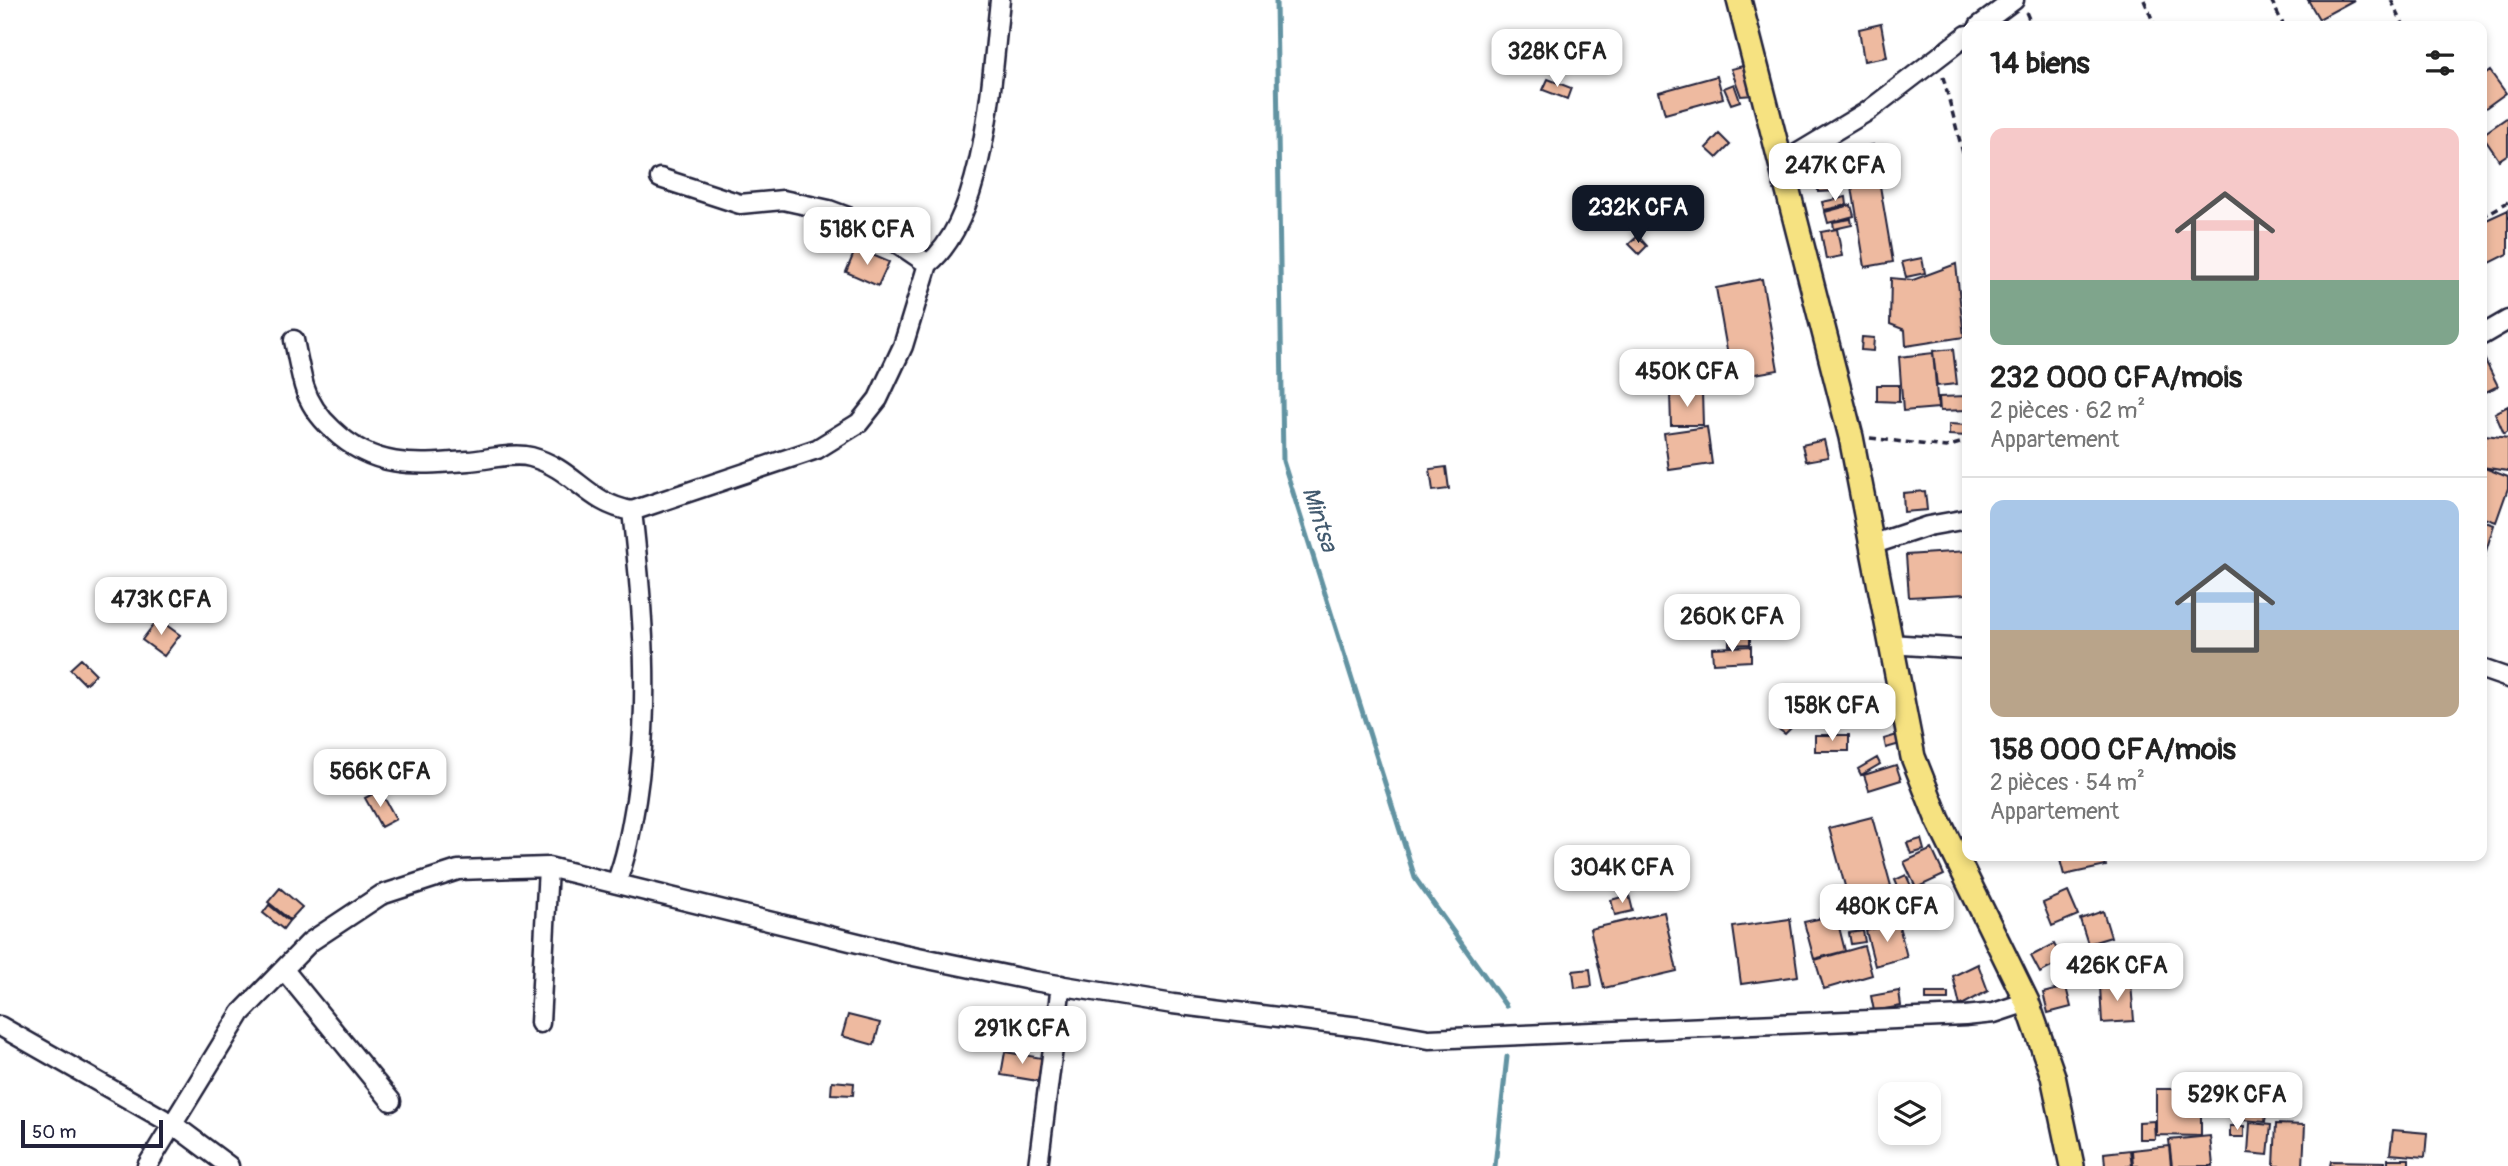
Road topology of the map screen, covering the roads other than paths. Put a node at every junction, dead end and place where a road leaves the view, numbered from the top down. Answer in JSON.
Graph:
{"nodes":[{"id":1,"x":1000,"y":0,"type":"edge"},
{"id":2,"x":1739,"y":0,"type":"edge"},
{"id":3,"x":2014,"y":0,"type":"edge"},
{"id":4,"x":1986,"y":21,"type":"edge"},
{"id":5,"x":1962,"y":39,"type":"edge"},
{"id":6,"x":1780,"y":164,"type":"junction"},
{"id":7,"x":660,"y":178,"type":"dead end"},
{"id":8,"x":928,"y":264,"type":"junction"},
{"id":9,"x":2508,"y":320,"type":"edge"},
{"id":10,"x":2487,"y":332,"type":"edge"},
{"id":11,"x":294,"y":340,"type":"dead end"},
{"id":12,"x":632,"y":511,"type":"junction"},
{"id":13,"x":1962,"y":520,"type":"edge"},
{"id":14,"x":1871,"y":545,"type":"junction"},
{"id":15,"x":1889,"y":644,"type":"junction"},
{"id":16,"x":1962,"y":649,"type":"edge"},
{"id":17,"x":2487,"y":671,"type":"edge"},
{"id":18,"x":2508,"y":678,"type":"edge"},
{"id":19,"x":548,"y":867,"type":"junction"},
{"id":20,"x":616,"y":883,"type":"junction"},
{"id":21,"x":284,"y":970,"type":"junction"},
{"id":22,"x":1061,"y":985,"type":"junction"},
{"id":23,"x":2028,"y":1002,"type":"junction"},
{"id":24,"x":540,"y":1023,"type":"dead end"},
{"id":25,"x":0,"y":1026,"type":"edge"},
{"id":26,"x":391,"y":1101,"type":"dead end"},
{"id":27,"x":174,"y":1125,"type":"junction"},
{"id":28,"x":147,"y":1166,"type":"edge"},
{"id":29,"x":229,"y":1166,"type":"edge"},
{"id":30,"x":1038,"y":1166,"type":"edge"},
{"id":31,"x":2072,"y":1166,"type":"edge"}],
"edges":[{"from":1,"to":8,"type":"street"},
{"from":2,"to":6,"type":"main road"},
{"from":3,"to":4,"type":"street"},
{"from":5,"to":6,"type":"street"},
{"from":6,"to":14,"type":"main road"},
{"from":7,"to":8,"type":"street"},
{"from":8,"to":12,"type":"street"},
{"from":9,"to":10,"type":"street"},
{"from":11,"to":12,"type":"street"},
{"from":12,"to":20,"type":"street"},
{"from":13,"to":14,"type":"street"},
{"from":14,"to":15,"type":"main road"},
{"from":15,"to":16,"type":"street"},
{"from":15,"to":23,"type":"main road"},
{"from":17,"to":18,"type":"street"},
{"from":19,"to":20,"type":"street"},
{"from":19,"to":21,"type":"street"},
{"from":19,"to":24,"type":"street"},
{"from":20,"to":22,"type":"street"},
{"from":21,"to":26,"type":"street"},
{"from":21,"to":27,"type":"street"},
{"from":22,"to":23,"type":"street"},
{"from":22,"to":30,"type":"street"},
{"from":23,"to":31,"type":"main road"},
{"from":25,"to":27,"type":"street"},
{"from":27,"to":28,"type":"street"},
{"from":27,"to":29,"type":"street"}]}
